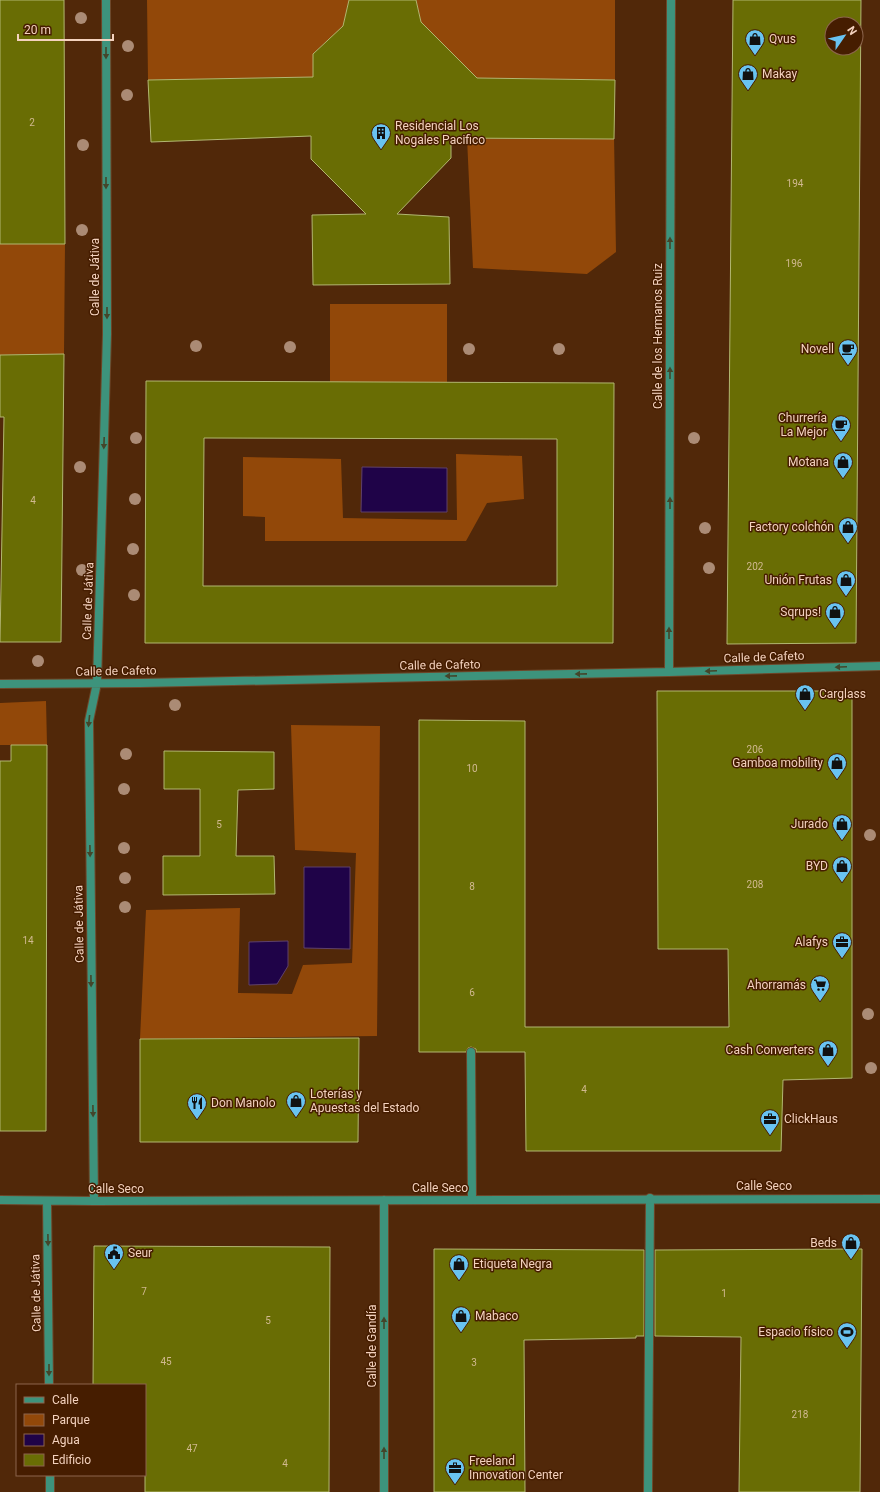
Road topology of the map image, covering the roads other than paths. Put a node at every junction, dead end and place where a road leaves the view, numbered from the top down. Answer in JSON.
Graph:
{"nodes":[{"id":1,"x":106,"y":0,"type":"edge"},
{"id":2,"x":671,"y":0,"type":"edge"},
{"id":3,"x":880,"y":666,"type":"edge"},
{"id":4,"x":669,"y":672,"type":"junction"},
{"id":5,"x":97,"y":683,"type":"junction"},
{"id":6,"x":0,"y":684,"type":"edge"},
{"id":7,"x":471,"y":1052,"type":"dead end"},
{"id":8,"x":650,"y":1198,"type":"junction"},
{"id":9,"x":880,"y":1199,"type":"edge"},
{"id":10,"x":0,"y":1200,"type":"edge"},
{"id":11,"x":384,"y":1200,"type":"junction"},
{"id":12,"x":472,"y":1200,"type":"junction"},
{"id":13,"x":47,"y":1201,"type":"junction"},
{"id":14,"x":94,"y":1201,"type":"junction"},
{"id":15,"x":49,"y":1384,"type":"edge"},
{"id":16,"x":50,"y":1476,"type":"edge"},
{"id":17,"x":50,"y":1492,"type":"edge"},
{"id":18,"x":384,"y":1492,"type":"edge"},
{"id":19,"x":648,"y":1492,"type":"edge"}],
"edges":[{"from":1,"to":5,"type":"street","name":"Calle de Játiva","one_way":true},
{"from":4,"to":2,"type":"street","name":"Calle de los Hermanos Ruiz","one_way":true},
{"from":3,"to":4,"type":"street","name":"Calle de Cafeto","one_way":true},
{"from":4,"to":5,"type":"street","name":"Calle de Cafeto","one_way":true},
{"from":5,"to":6,"type":"street","name":"Calle de Cafeto"},
{"from":5,"to":14,"type":"street","name":"Calle de Játiva","one_way":true},
{"from":7,"to":12,"type":"street"},
{"from":8,"to":9,"type":"street","name":"Calle Seco"},
{"from":8,"to":12,"type":"street","name":"Calle Seco"},
{"from":8,"to":19,"type":"street"},
{"from":10,"to":13,"type":"street","name":"Calle Seco"},
{"from":11,"to":12,"type":"street","name":"Calle Seco"},
{"from":11,"to":14,"type":"street","name":"Calle Seco"},
{"from":18,"to":11,"type":"street","name":"Calle de Gandía","one_way":true},
{"from":13,"to":14,"type":"street","name":"Calle Seco"},
{"from":13,"to":15,"type":"street","name":"Calle de Játiva","one_way":true},
{"from":16,"to":17,"type":"street"}]}
